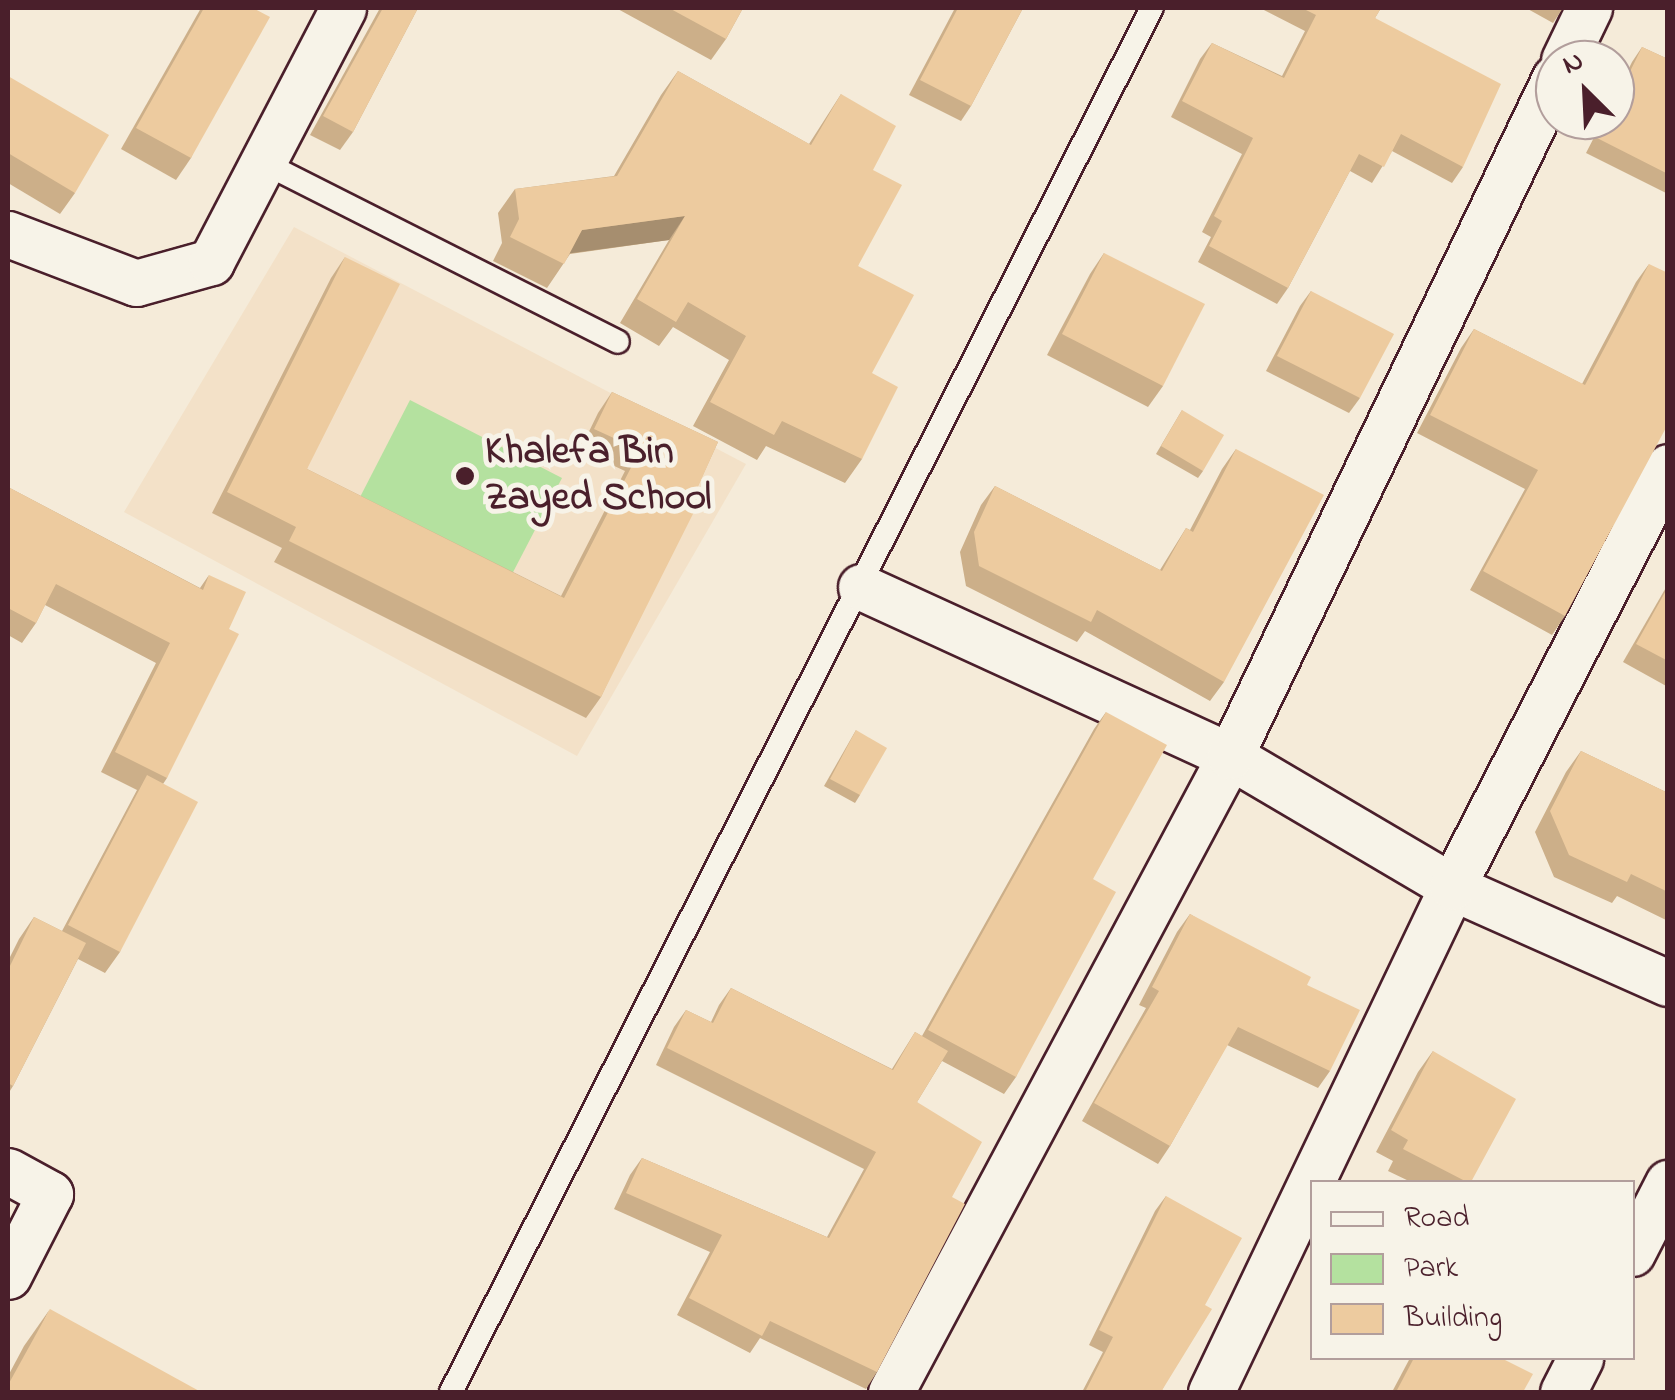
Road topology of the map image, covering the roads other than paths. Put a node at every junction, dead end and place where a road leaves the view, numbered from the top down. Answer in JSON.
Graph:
{"nodes":[{"id":1,"x":343,"y":8,"type":"edge"},
{"id":2,"x":1152,"y":8,"type":"edge"},
{"id":3,"x":1589,"y":8,"type":"edge"},
{"id":4,"x":1574,"y":40,"type":"edge"},
{"id":5,"x":1535,"y":120,"type":"edge"},
{"id":6,"x":266,"y":164,"type":"junction"},
{"id":7,"x":8,"y":234,"type":"edge"},
{"id":8,"x":618,"y":342,"type":"dead end"},
{"id":9,"x":1668,"y":467,"type":"edge"},
{"id":10,"x":862,"y":588,"type":"junction"},
{"id":11,"x":1230,"y":756,"type":"junction"},
{"id":12,"x":1452,"y":887,"type":"junction"},
{"id":13,"x":1668,"y":983,"type":"edge"},
{"id":14,"x":8,"y":1171,"type":"edge"},
{"id":15,"x":1312,"y":1180,"type":"edge"},
{"id":16,"x":1668,"y":1183,"type":"edge"},
{"id":17,"x":1310,"y":1185,"type":"edge"},
{"id":18,"x":1635,"y":1247,"type":"edge"},
{"id":19,"x":8,"y":1276,"type":"edge"},
{"id":20,"x":1579,"y":1360,"type":"edge"},
{"id":21,"x":451,"y":1392,"type":"edge"},
{"id":22,"x":891,"y":1392,"type":"edge"},
{"id":23,"x":1211,"y":1392,"type":"edge"},
{"id":24,"x":1563,"y":1392,"type":"edge"}],
"edges":[{"from":1,"to":6,"type":"street"},
{"from":2,"to":10,"type":"lane"},
{"from":3,"to":4,"type":"street"},
{"from":5,"to":11,"type":"street"},
{"from":6,"to":7,"type":"street"},
{"from":6,"to":8,"type":"lane"},
{"from":9,"to":12,"type":"street"},
{"from":10,"to":11,"type":"street"},
{"from":10,"to":21,"type":"lane"},
{"from":11,"to":12,"type":"street"},
{"from":11,"to":22,"type":"street"},
{"from":12,"to":13,"type":"street"},
{"from":12,"to":15,"type":"street"},
{"from":14,"to":19,"type":"street"},
{"from":16,"to":18,"type":"street"},
{"from":17,"to":23,"type":"street"},
{"from":20,"to":24,"type":"street"}]}
